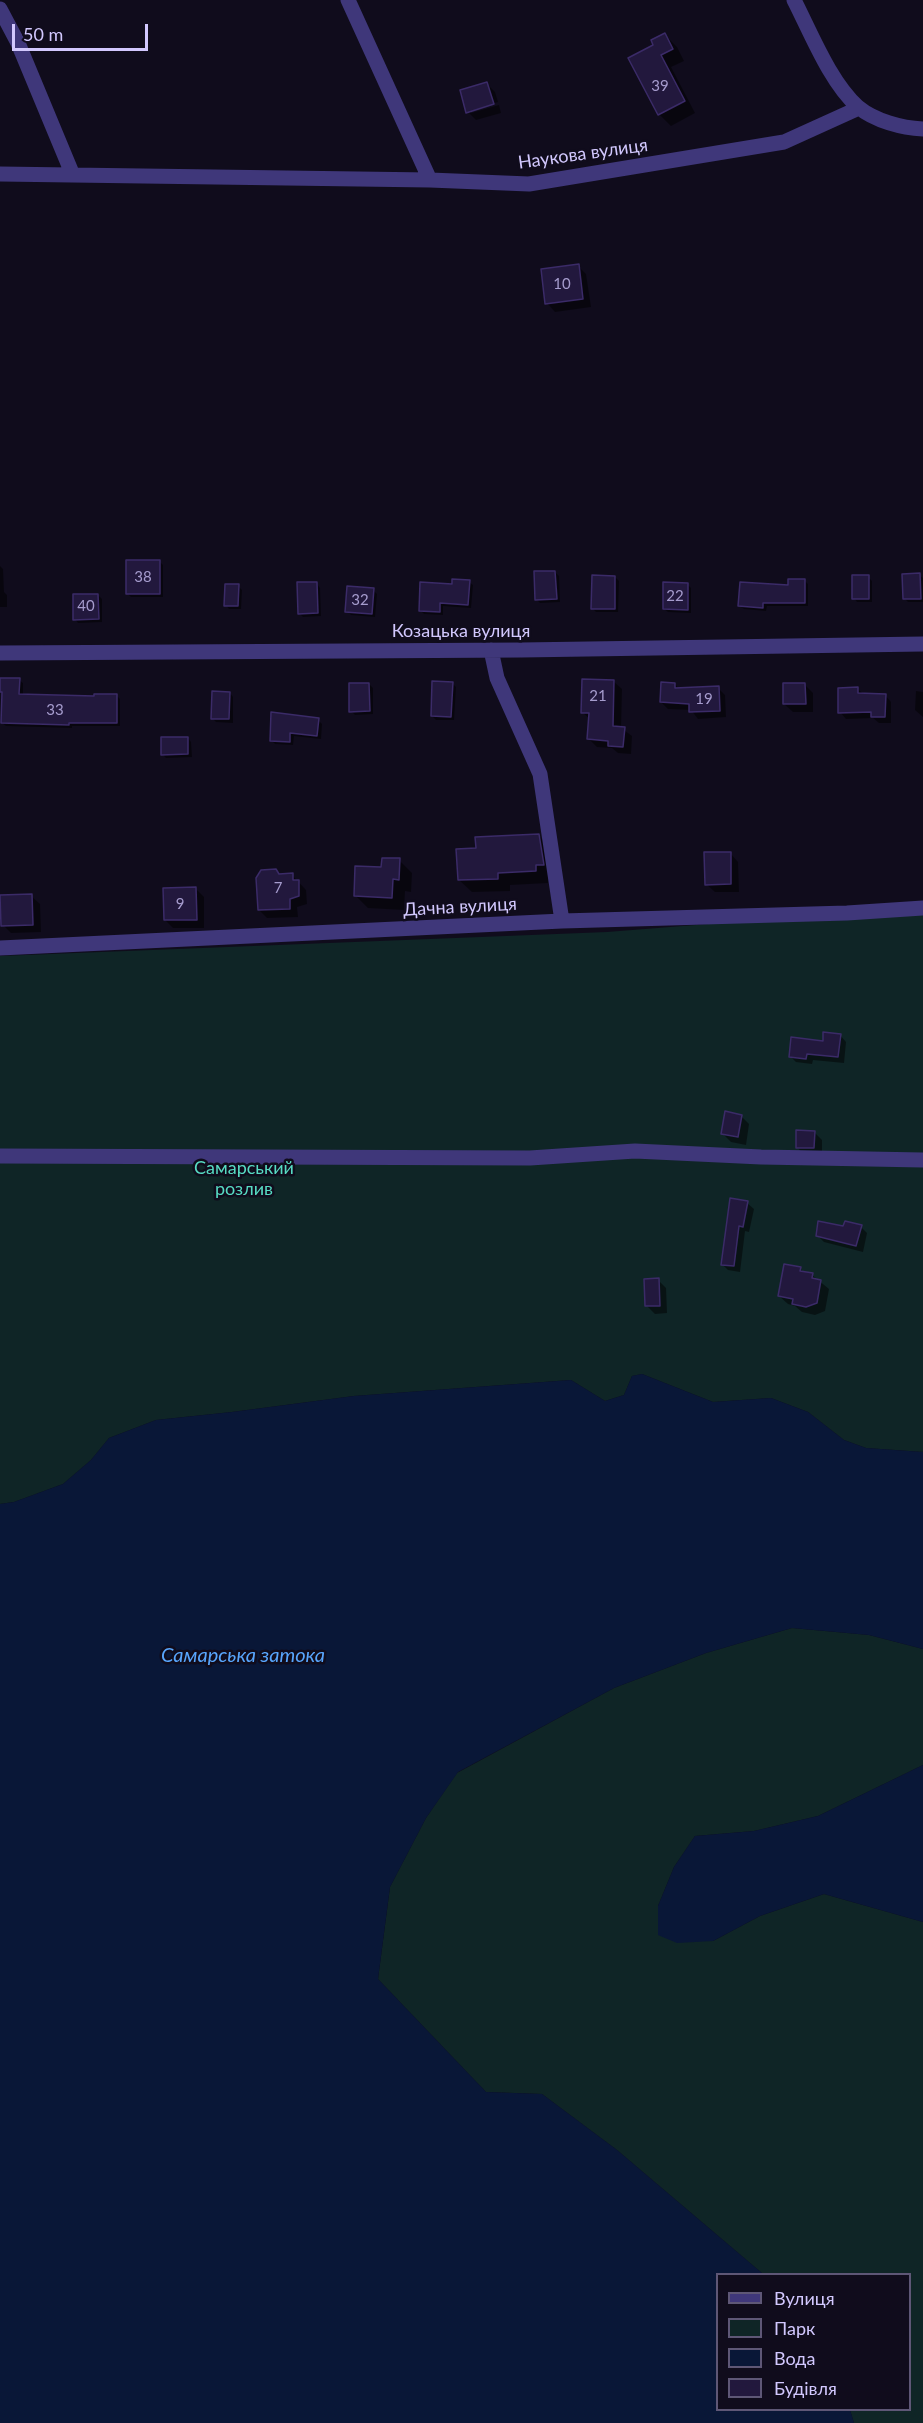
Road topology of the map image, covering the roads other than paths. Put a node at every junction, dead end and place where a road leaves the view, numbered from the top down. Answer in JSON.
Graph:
{"nodes":[{"id":1,"x":348,"y":0,"type":"edge"},
{"id":2,"x":794,"y":0,"type":"edge"},
{"id":3,"x":0,"y":9,"type":"edge"},
{"id":4,"x":859,"y":108,"type":"junction"},
{"id":5,"x":923,"y":129,"type":"edge"},
{"id":6,"x":72,"y":173,"type":"junction"},
{"id":7,"x":0,"y":174,"type":"edge"},
{"id":8,"x":430,"y":180,"type":"junction"},
{"id":9,"x":923,"y":644,"type":"edge"},
{"id":10,"x":491,"y":650,"type":"junction"},
{"id":11,"x":0,"y":653,"type":"edge"},
{"id":12,"x":923,"y":908,"type":"edge"},
{"id":13,"x":562,"y":921,"type":"junction"},
{"id":14,"x":0,"y":948,"type":"edge"},
{"id":15,"x":0,"y":1156,"type":"edge"},
{"id":16,"x":923,"y":1160,"type":"edge"}],
"edges":[{"from":1,"to":8,"type":"street"},
{"from":2,"to":4,"type":"street"},
{"from":3,"to":6,"type":"street"},
{"from":4,"to":5,"type":"street"},
{"from":4,"to":8,"type":"street","name":"Наукова вулиця"},
{"from":6,"to":7,"type":"street","name":"Наукова вулиця"},
{"from":6,"to":8,"type":"street","name":"Наукова вулиця"},
{"from":9,"to":10,"type":"street","name":"Козацька вулиця"},
{"from":10,"to":11,"type":"street","name":"Козацька вулиця"},
{"from":10,"to":13,"type":"street"},
{"from":12,"to":13,"type":"street","name":"Дачна вулиця"},
{"from":13,"to":14,"type":"street","name":"Дачна вулиця"},
{"from":15,"to":16,"type":"street"}]}
